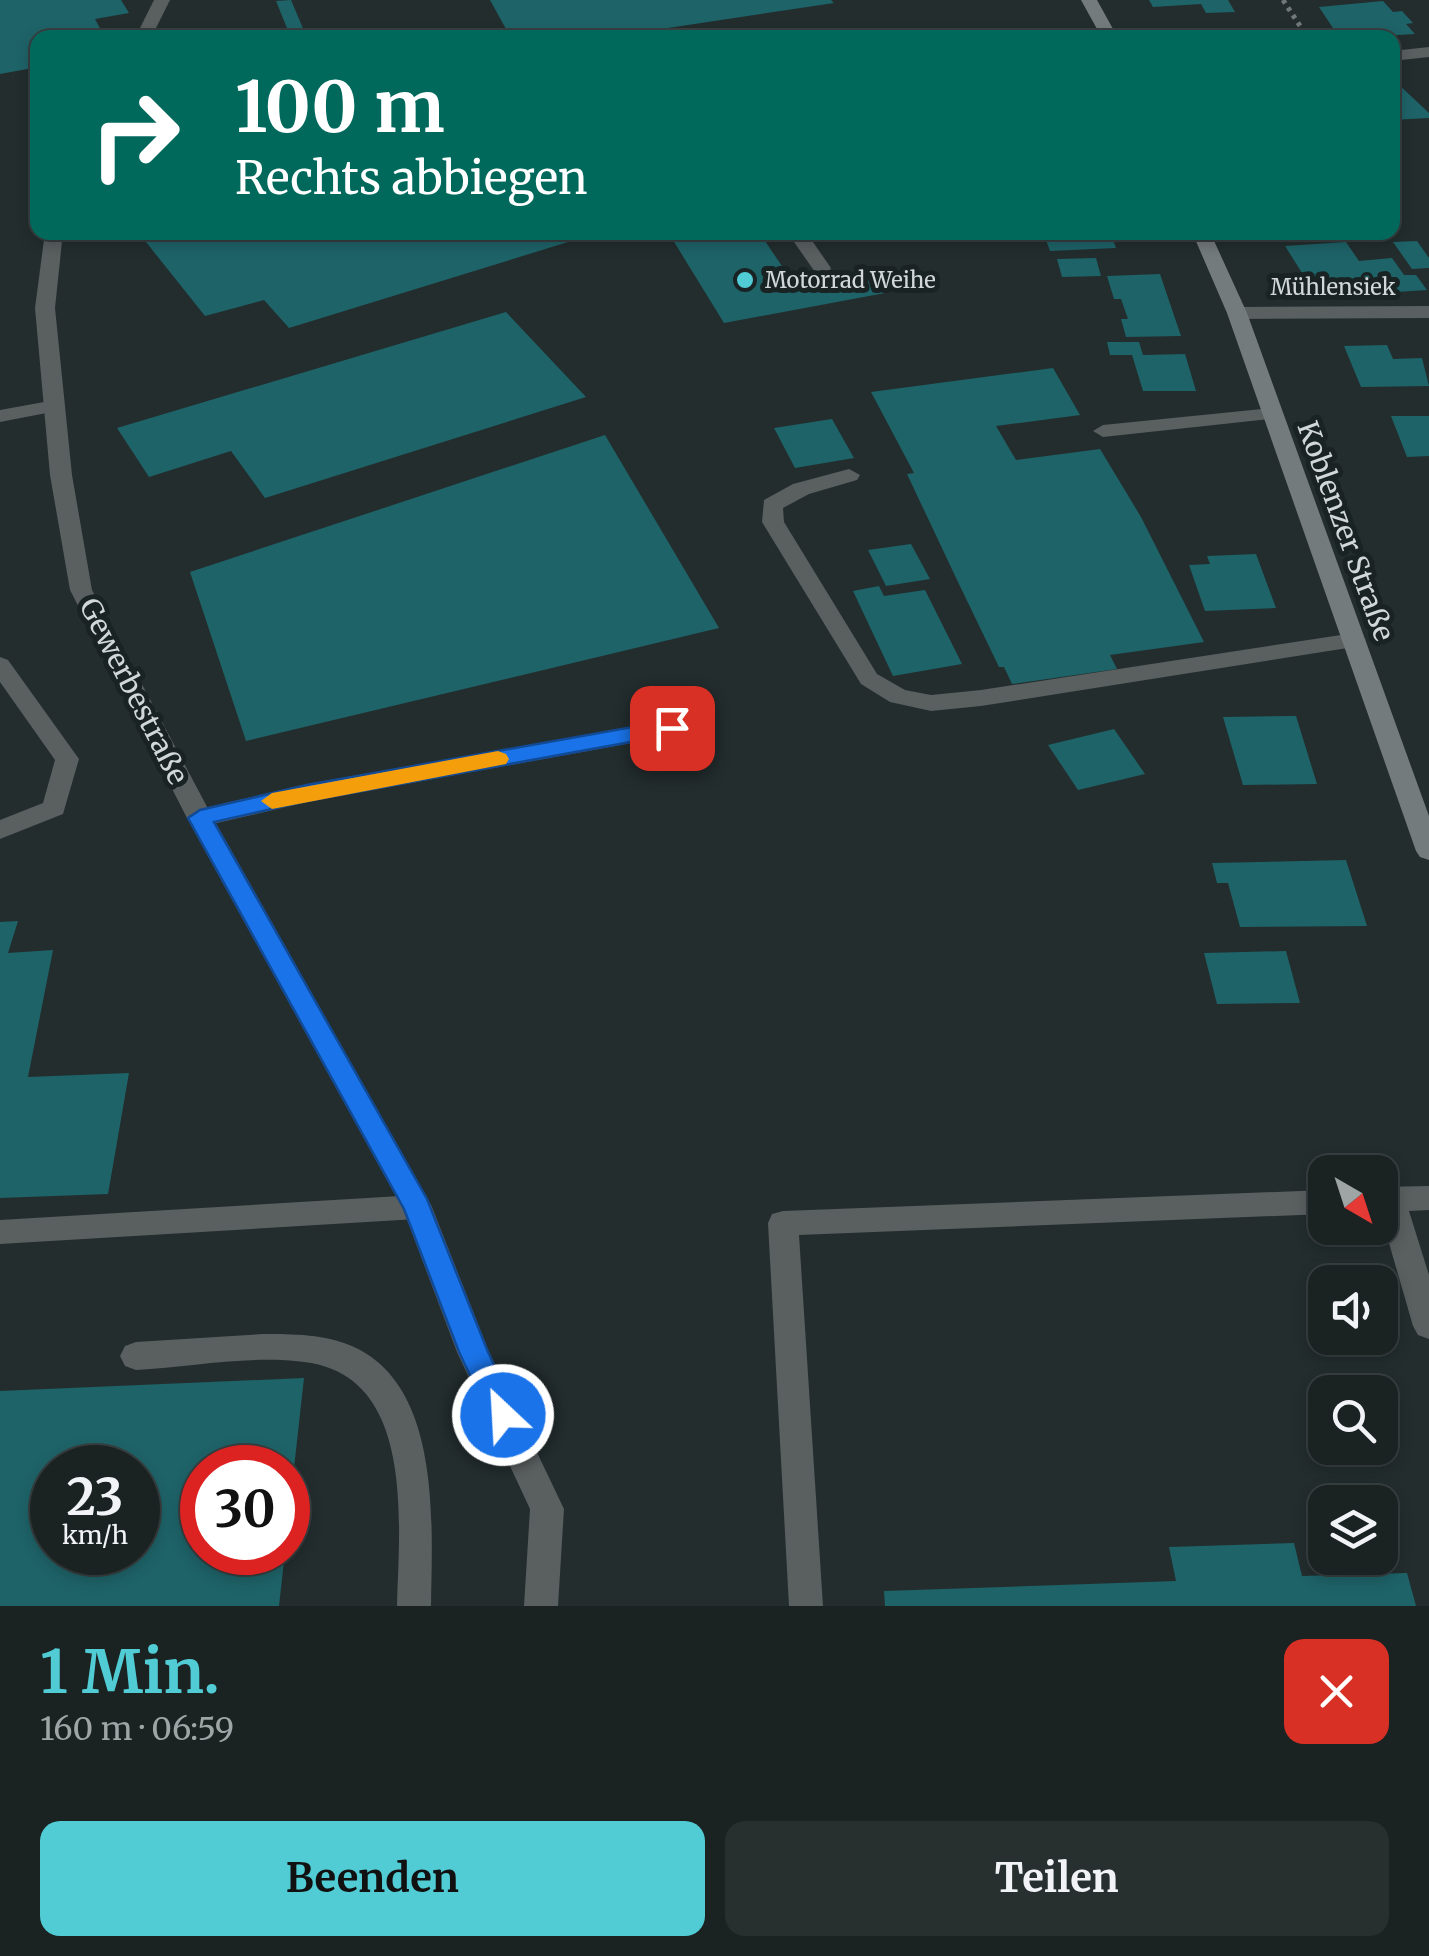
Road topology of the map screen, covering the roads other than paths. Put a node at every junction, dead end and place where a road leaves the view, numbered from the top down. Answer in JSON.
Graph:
{"nodes":[{"id":1,"x":162,"y":0,"type":"edge"},
{"id":2,"x":1089,"y":0,"type":"edge"},
{"id":3,"x":148,"y":30,"type":"edge"},
{"id":4,"x":1106,"y":30,"type":"edge"},
{"id":5,"x":1429,"y":52,"type":"edge"},
{"id":6,"x":1400,"y":55,"type":"edge"},
{"id":7,"x":53,"y":240,"type":"edge"},
{"id":8,"x":802,"y":240,"type":"edge"},
{"id":9,"x":1204,"y":240,"type":"edge"},
{"id":10,"x":822,"y":268,"type":"dead end"},
{"id":11,"x":1429,"y":312,"type":"edge"},
{"id":12,"x":1236,"y":313,"type":"junction"},
{"id":13,"x":55,"y":406,"type":"junction"},
{"id":14,"x":1273,"y":414,"type":"junction"},
{"id":15,"x":0,"y":416,"type":"edge"},
{"id":16,"x":1102,"y":430,"type":"dead end"},
{"id":17,"x":849,"y":475,"type":"dead end"},
{"id":18,"x":1354,"y":640,"type":"junction"},
{"id":19,"x":0,"y":666,"type":"edge"},
{"id":20,"x":672,"y":728,"type":"dead end"},
{"id":21,"x":200,"y":818,"type":"junction"},
{"id":22,"x":0,"y":830,"type":"edge"},
{"id":23,"x":1429,"y":851,"type":"edge"},
{"id":24,"x":1429,"y":1198,"type":"edge"},
{"id":25,"x":1398,"y":1199,"type":"edge"},
{"id":26,"x":1308,"y":1203,"type":"edge"},
{"id":27,"x":417,"y":1207,"type":"junction"},
{"id":28,"x":0,"y":1232,"type":"edge"},
{"id":29,"x":1398,"y":1237,"type":"edge"},
{"id":30,"x":1428,"y":1326,"type":"edge"},
{"id":31,"x":136,"y":1356,"type":"dead end"},
{"id":32,"x":414,"y":1606,"type":"edge"},
{"id":33,"x":541,"y":1606,"type":"edge"},
{"id":34,"x":806,"y":1606,"type":"edge"}],
"edges":[{"from":1,"to":3,"type":"street"},
{"from":2,"to":4,"type":"main road"},
{"from":5,"to":6,"type":"street"},
{"from":7,"to":13,"type":"street","name":"Gewerbestraße"},
{"from":8,"to":10,"type":"street"},
{"from":9,"to":12,"type":"main road","name":"Koblenzer Straße"},
{"from":11,"to":12,"type":"street","name":"Mühlensiek"},
{"from":12,"to":14,"type":"main road","name":"Koblenzer Straße"},
{"from":13,"to":15,"type":"street"},
{"from":13,"to":21,"type":"street","name":"Gewerbestraße"},
{"from":14,"to":16,"type":"street"},
{"from":14,"to":18,"type":"main road","name":"Koblenzer Straße"},
{"from":17,"to":18,"type":"street"},
{"from":18,"to":23,"type":"main road","name":"Koblenzer Straße"},
{"from":19,"to":22,"type":"street"},
{"from":20,"to":21,"type":"street"},
{"from":21,"to":27,"type":"street","name":"Gewerbestraße"},
{"from":24,"to":25,"type":"street"},
{"from":26,"to":34,"type":"street"},
{"from":27,"to":28,"type":"street"},
{"from":27,"to":33,"type":"street","name":"Gewerbestraße"},
{"from":29,"to":30,"type":"street"},
{"from":31,"to":32,"type":"street"}]}
